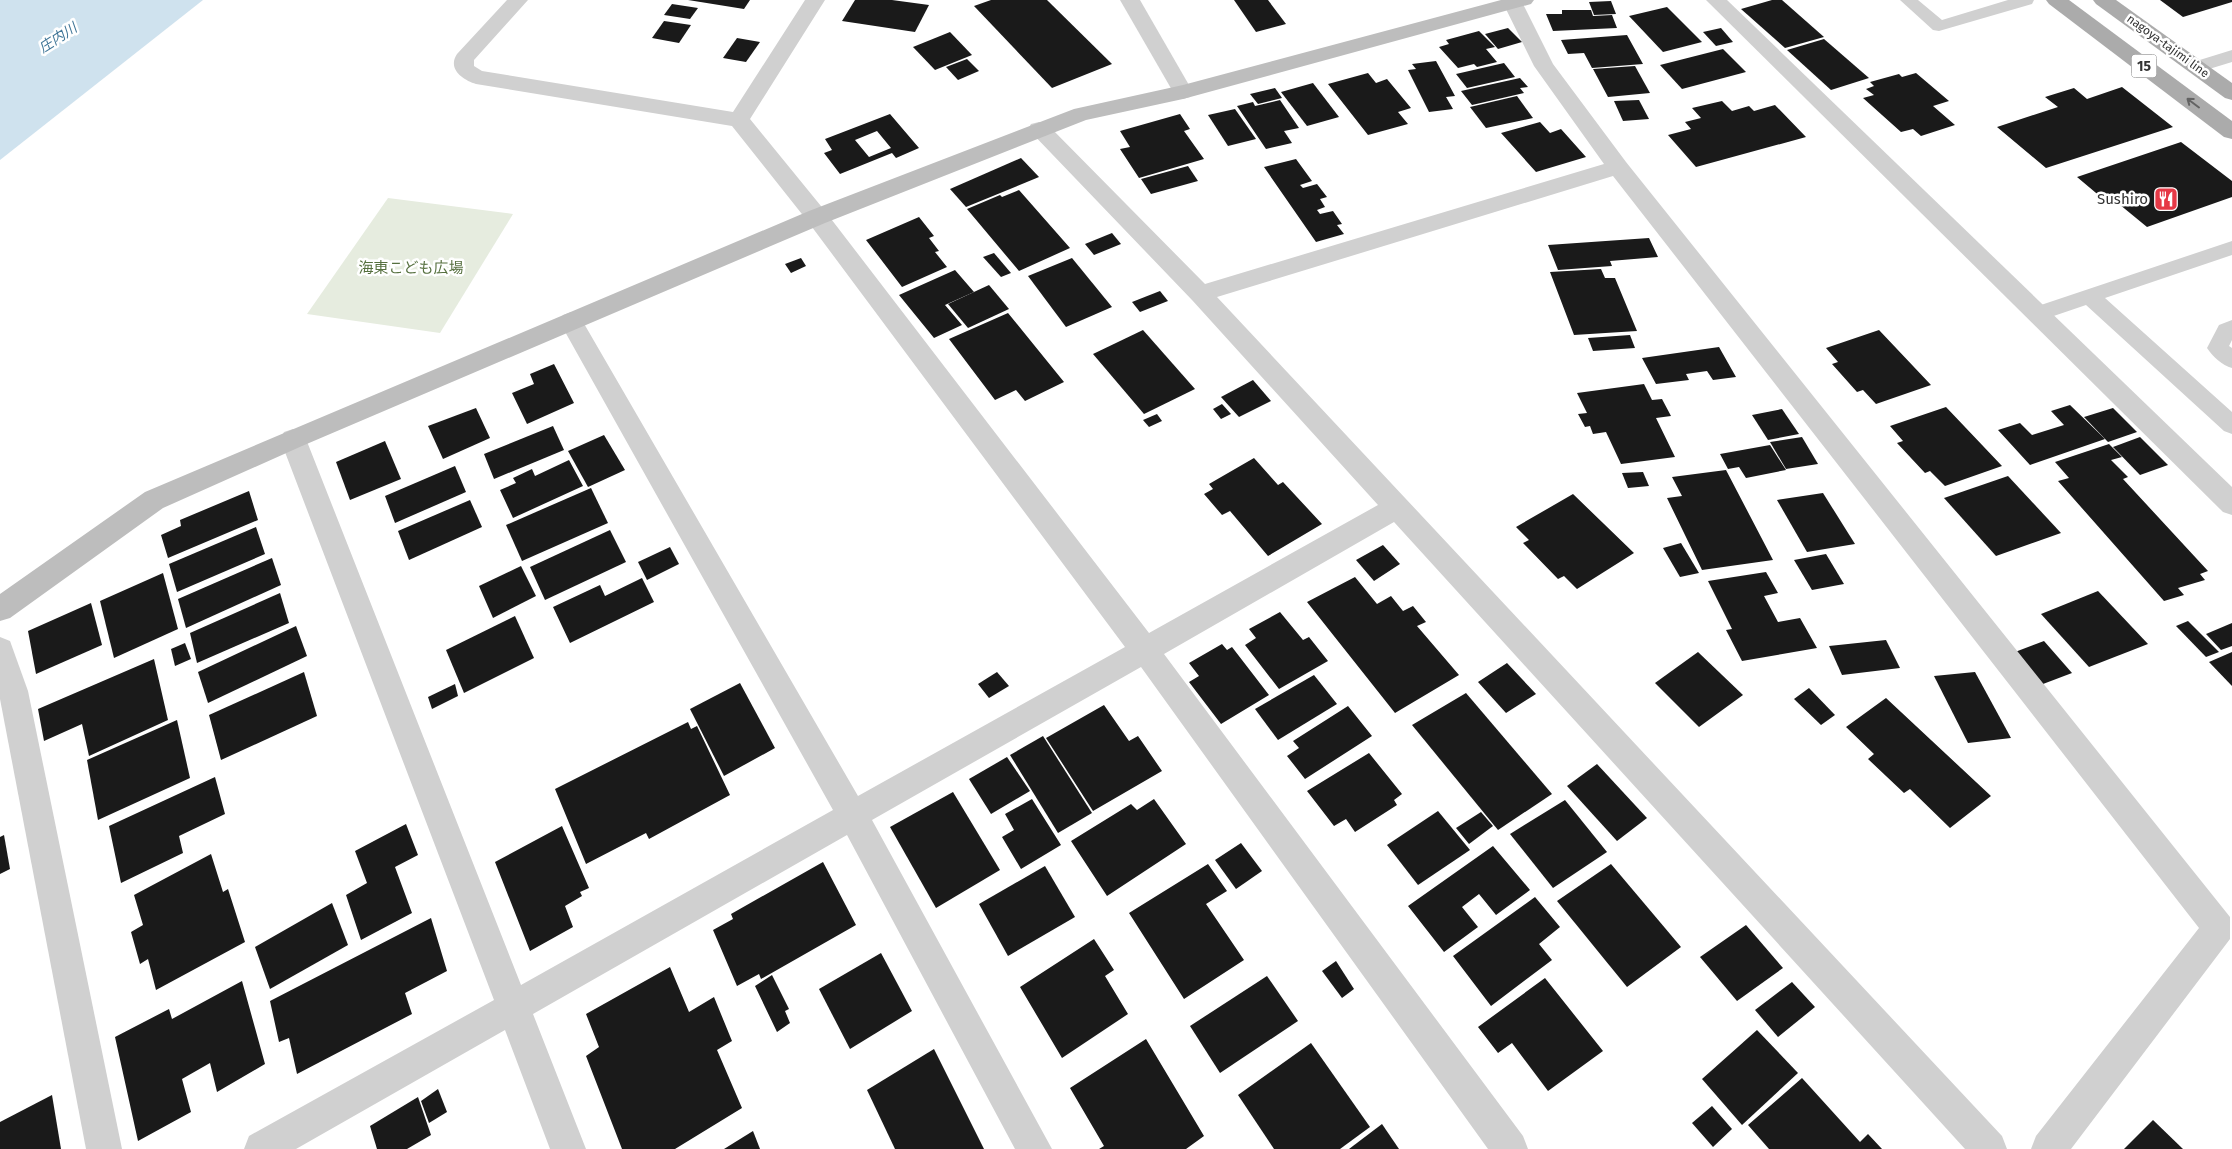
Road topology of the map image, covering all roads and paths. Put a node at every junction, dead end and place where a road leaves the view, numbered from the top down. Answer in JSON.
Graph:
{"nodes":[{"id":1,"x":518,"y":0,"type":"edge"},
{"id":2,"x":815,"y":0,"type":"edge"},
{"id":3,"x":1130,"y":0,"type":"edge"},
{"id":4,"x":1716,"y":0,"type":"edge"},
{"id":5,"x":1908,"y":0,"type":"edge"},
{"id":6,"x":2026,"y":0,"type":"edge"},
{"id":7,"x":2056,"y":0,"type":"edge"},
{"id":8,"x":2103,"y":0,"type":"edge"},
{"id":9,"x":1519,"y":1,"type":"edge"},
{"id":10,"x":2232,"y":56,"type":"edge"},
{"id":11,"x":2196,"y":67,"type":"junction"},
{"id":12,"x":1183,"y":92,"type":"junction"},
{"id":13,"x":2232,"y":93,"type":"edge"},
{"id":14,"x":739,"y":120,"type":"junction"},
{"id":15,"x":1039,"y":129,"type":"junction"},
{"id":16,"x":2232,"y":132,"type":"edge"},
{"id":17,"x":1618,"y":167,"type":"junction"},
{"id":18,"x":817,"y":216,"type":"junction"},
{"id":19,"x":2232,"y":248,"type":"edge"},
{"id":20,"x":1200,"y":294,"type":"junction"},
{"id":21,"x":2089,"y":296,"type":"junction"},
{"id":22,"x":2036,"y":314,"type":"junction"},
{"id":23,"x":571,"y":321,"type":"junction"},
{"id":24,"x":2232,"y":328,"type":"edge"},
{"id":25,"x":2232,"y":360,"type":"edge"},
{"id":26,"x":2232,"y":426,"type":"edge"},
{"id":27,"x":293,"y":439,"type":"junction"},
{"id":28,"x":2232,"y":504,"type":"edge"},
{"id":29,"x":1398,"y":508,"type":"junction"},
{"id":30,"x":0,"y":609,"type":"edge"},
{"id":31,"x":1144,"y":649,"type":"junction"},
{"id":32,"x":0,"y":650,"type":"edge"},
{"id":33,"x":854,"y":816,"type":"junction"},
{"id":34,"x":2225,"y":919,"type":"edge"},
{"id":35,"x":514,"y":1007,"type":"junction"},
{"id":36,"x":104,"y":1149,"type":"edge"},
{"id":37,"x":262,"y":1149,"type":"edge"},
{"id":38,"x":568,"y":1149,"type":"edge"},
{"id":39,"x":1034,"y":1149,"type":"edge"},
{"id":40,"x":1510,"y":1149,"type":"edge"},
{"id":41,"x":1989,"y":1149,"type":"edge"},
{"id":42,"x":2049,"y":1149,"type":"edge"}],
"edges":[{"from":1,"to":14,"type":"street"},
{"from":2,"to":14,"type":"street"},
{"from":3,"to":12,"type":"street"},
{"from":4,"to":22,"type":"street"},
{"from":5,"to":6,"type":"lane"},
{"from":16,"to":7,"type":"main road","name":"nagoya-tajimi line","number":"15","one_way":true},
{"from":8,"to":11,"type":"main road","name":"nagoya-tajimi line","number":"15"},
{"from":9,"to":12,"type":"street"},
{"from":9,"to":17,"type":"street"},
{"from":10,"to":11,"type":"lane"},
{"from":11,"to":13,"type":"main road","name":"nagoya-tajimi line","number":"15"},
{"from":12,"to":15,"type":"street"},
{"from":14,"to":18,"type":"street"},
{"from":15,"to":18,"type":"street"},
{"from":15,"to":20,"type":"street"},
{"from":17,"to":20,"type":"street"},
{"from":17,"to":34,"type":"street"},
{"from":18,"to":23,"type":"street"},
{"from":18,"to":31,"type":"street"},
{"from":19,"to":21,"type":"lane"},
{"from":20,"to":29,"type":"street"},
{"from":21,"to":22,"type":"lane"},
{"from":21,"to":26,"type":"lane"},
{"from":22,"to":28,"type":"street"},
{"from":23,"to":27,"type":"street"},
{"from":23,"to":33,"type":"street"},
{"from":24,"to":25,"type":"lane"},
{"from":27,"to":30,"type":"street"},
{"from":27,"to":35,"type":"street"},
{"from":29,"to":31,"type":"street"},
{"from":29,"to":41,"type":"street"},
{"from":31,"to":33,"type":"street"},
{"from":31,"to":40,"type":"street"},
{"from":32,"to":36,"type":"street"},
{"from":33,"to":35,"type":"street"},
{"from":33,"to":39,"type":"street"},
{"from":34,"to":42,"type":"street"},
{"from":35,"to":37,"type":"street"},
{"from":35,"to":38,"type":"street"}]}
